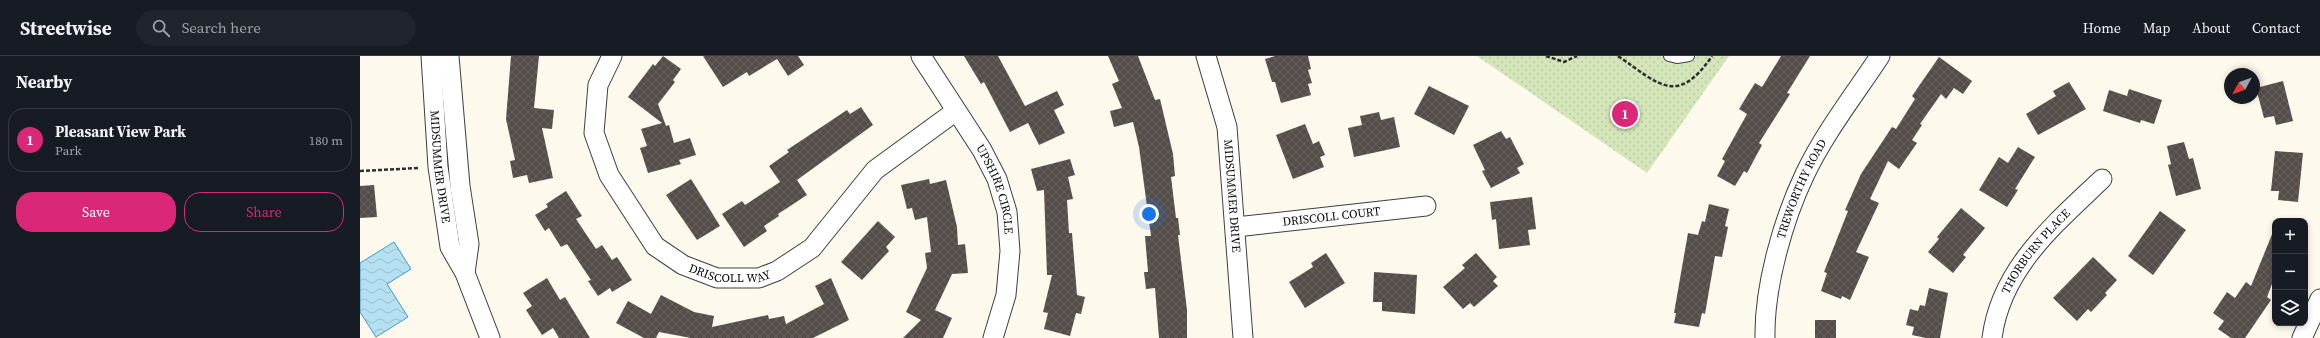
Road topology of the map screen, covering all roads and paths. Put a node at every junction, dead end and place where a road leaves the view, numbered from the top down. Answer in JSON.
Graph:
{"nodes":[{"id":1,"x":431,"y":56,"type":"edge"},
{"id":2,"x":449,"y":56,"type":"edge"},
{"id":3,"x":612,"y":56,"type":"edge"},
{"id":4,"x":921,"y":56,"type":"edge"},
{"id":5,"x":1206,"y":56,"type":"edge"},
{"id":6,"x":1546,"y":56,"type":"edge"},
{"id":7,"x":1576,"y":56,"type":"edge"},
{"id":8,"x":1618,"y":56,"type":"edge"},
{"id":9,"x":1669,"y":56,"type":"edge"},
{"id":10,"x":1689,"y":56,"type":"edge"},
{"id":11,"x":1712,"y":56,"type":"edge"},
{"id":12,"x":1880,"y":56,"type":"edge"},
{"id":13,"x":956,"y":111,"type":"junction"},
{"id":14,"x":438,"y":167,"type":"junction"},
{"id":15,"x":360,"y":172,"type":"edge"},
{"id":16,"x":2102,"y":179,"type":"dead end"},
{"id":17,"x":1426,"y":206,"type":"dead end"},
{"id":18,"x":1236,"y":227,"type":"junction"},
{"id":19,"x":465,"y":273,"type":"junction"},
{"id":20,"x":2320,"y":299,"type":"edge"},
{"id":21,"x":490,"y":338,"type":"edge"},
{"id":22,"x":992,"y":338,"type":"edge"},
{"id":23,"x":1243,"y":338,"type":"edge"},
{"id":24,"x":1765,"y":338,"type":"edge"},
{"id":25,"x":1992,"y":338,"type":"edge"},
{"id":26,"x":2302,"y":338,"type":"edge"}],
"edges":[{"from":1,"to":14,"type":"street","name":"MIDSUMMER DRIVE"},
{"from":2,"to":19,"type":"street","name":"MIDSUMMER DRIVE"},
{"from":3,"to":13,"type":"street","name":"DRISCOLL WAY"},
{"from":4,"to":13,"type":"street","name":"UPSHIRE CIRCLE"},
{"from":5,"to":18,"type":"street","name":"MIDSUMMER DRIVE"},
{"from":6,"to":7,"type":"path"},
{"from":8,"to":11,"type":"path"},
{"from":9,"to":10,"type":"lane"},
{"from":12,"to":24,"type":"street","name":"TREWORTHY ROAD"},
{"from":13,"to":22,"type":"street","name":"UPSHIRE CIRCLE"},
{"from":14,"to":15,"type":"path"},
{"from":14,"to":19,"type":"street","name":"MIDSUMMER DRIVE"},
{"from":16,"to":25,"type":"street","name":"THORBURN PLACE"},
{"from":17,"to":18,"type":"street","name":"DRISCOLL COURT"},
{"from":18,"to":23,"type":"street","name":"MIDSUMMER DRIVE"},
{"from":19,"to":21,"type":"street","name":"MIDSUMMER DRIVE"},
{"from":20,"to":26,"type":"street"}]}
